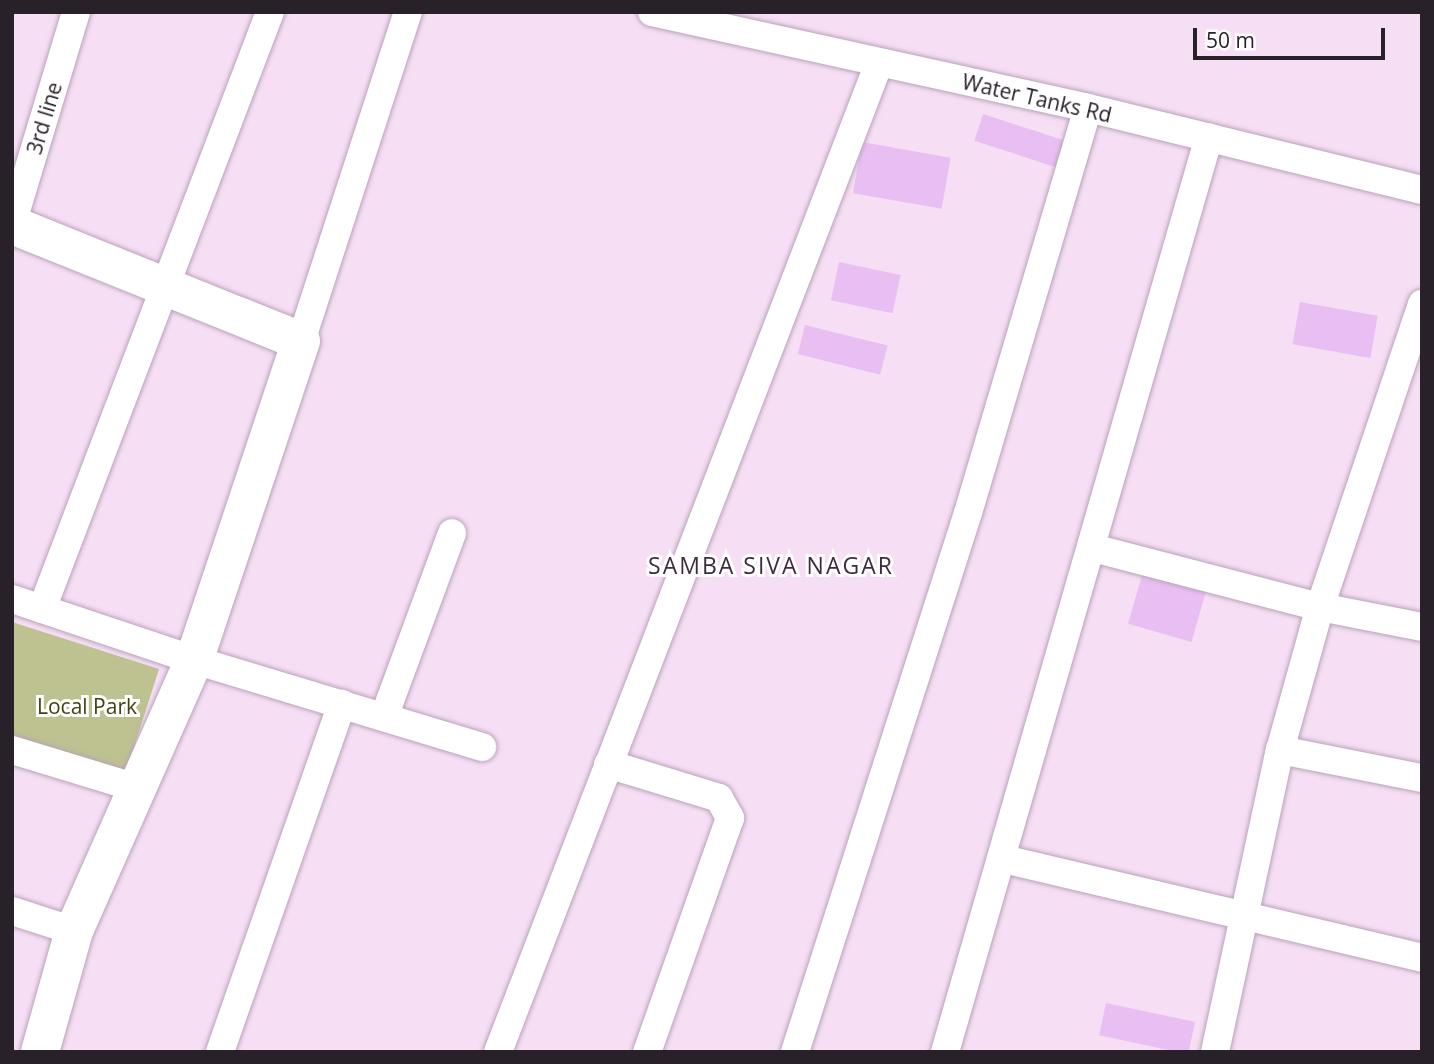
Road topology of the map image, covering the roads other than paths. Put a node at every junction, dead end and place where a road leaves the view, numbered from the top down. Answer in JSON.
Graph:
{"nodes":[{"id":1,"x":76,"y":12,"type":"edge"},
{"id":2,"x":270,"y":12,"type":"edge"},
{"id":3,"x":408,"y":12,"type":"edge"},
{"id":4,"x":652,"y":12,"type":"edge"},
{"id":5,"x":732,"y":22,"type":"edge"},
{"id":6,"x":879,"y":63,"type":"junction"},
{"id":7,"x":1088,"y":108,"type":"junction"},
{"id":8,"x":1209,"y":137,"type":"junction"},
{"id":9,"x":1422,"y":190,"type":"edge"},
{"id":10,"x":12,"y":225,"type":"edge"},
{"id":11,"x":167,"y":286,"type":"junction"},
{"id":12,"x":1422,"y":304,"type":"edge"},
{"id":13,"x":301,"y":341,"type":"junction"},
{"id":14,"x":452,"y":533,"type":"dead end"},
{"id":15,"x":1093,"y":548,"type":"junction"},
{"id":16,"x":12,"y":599,"type":"edge"},
{"id":17,"x":1320,"y":607,"type":"junction"},
{"id":18,"x":41,"y":609,"type":"junction"},
{"id":19,"x":1422,"y":627,"type":"edge"},
{"id":20,"x":194,"y":660,"type":"junction"},
{"id":21,"x":342,"y":704,"type":"junction"},
{"id":22,"x":384,"y":717,"type":"junction"},
{"id":23,"x":482,"y":747,"type":"dead end"},
{"id":24,"x":12,"y":750,"type":"edge"},
{"id":25,"x":1280,"y":750,"type":"junction"},
{"id":26,"x":608,"y":764,"type":"junction"},
{"id":27,"x":1422,"y":778,"type":"edge"},
{"id":28,"x":140,"y":789,"type":"junction"},
{"id":29,"x":1004,"y":859,"type":"junction"},
{"id":30,"x":12,"y":911,"type":"edge"},
{"id":31,"x":1243,"y":916,"type":"junction"},
{"id":32,"x":74,"y":931,"type":"junction"},
{"id":33,"x":1422,"y":958,"type":"edge"},
{"id":34,"x":40,"y":1052,"type":"edge"},
{"id":35,"x":220,"y":1052,"type":"edge"},
{"id":36,"x":498,"y":1052,"type":"edge"},
{"id":37,"x":647,"y":1052,"type":"edge"},
{"id":38,"x":795,"y":1052,"type":"edge"},
{"id":39,"x":945,"y":1052,"type":"edge"},
{"id":40,"x":1214,"y":1052,"type":"edge"}],
"edges":[{"from":1,"to":10,"type":"street","name":"3rd line"},
{"from":2,"to":11,"type":"street"},
{"from":3,"to":13,"type":"street"},
{"from":4,"to":5,"type":"street","name":"Water Tanks Rd"},
{"from":5,"to":6,"type":"street","name":"Water Tanks Rd"},
{"from":6,"to":7,"type":"street","name":"Water Tanks Rd"},
{"from":6,"to":26,"type":"street"},
{"from":7,"to":8,"type":"street","name":"Water Tanks Rd"},
{"from":7,"to":38,"type":"street"},
{"from":8,"to":9,"type":"street","name":"Water Tanks Rd"},
{"from":8,"to":15,"type":"street"},
{"from":10,"to":11,"type":"street"},
{"from":11,"to":13,"type":"street"},
{"from":11,"to":18,"type":"street"},
{"from":12,"to":17,"type":"street"},
{"from":13,"to":20,"type":"street"},
{"from":14,"to":22,"type":"street"},
{"from":15,"to":17,"type":"street"},
{"from":15,"to":29,"type":"street"},
{"from":16,"to":18,"type":"street"},
{"from":17,"to":19,"type":"street"},
{"from":17,"to":25,"type":"street"},
{"from":18,"to":20,"type":"street"},
{"from":20,"to":21,"type":"street"},
{"from":20,"to":28,"type":"street"},
{"from":21,"to":22,"type":"street"},
{"from":21,"to":35,"type":"street"},
{"from":22,"to":23,"type":"street"},
{"from":24,"to":28,"type":"street"},
{"from":25,"to":27,"type":"street"},
{"from":25,"to":31,"type":"street"},
{"from":26,"to":36,"type":"street"},
{"from":26,"to":37,"type":"street"},
{"from":28,"to":32,"type":"street"},
{"from":29,"to":31,"type":"street"},
{"from":29,"to":39,"type":"street"},
{"from":30,"to":32,"type":"street"},
{"from":31,"to":33,"type":"street"},
{"from":31,"to":40,"type":"street"},
{"from":32,"to":34,"type":"street"}]}
